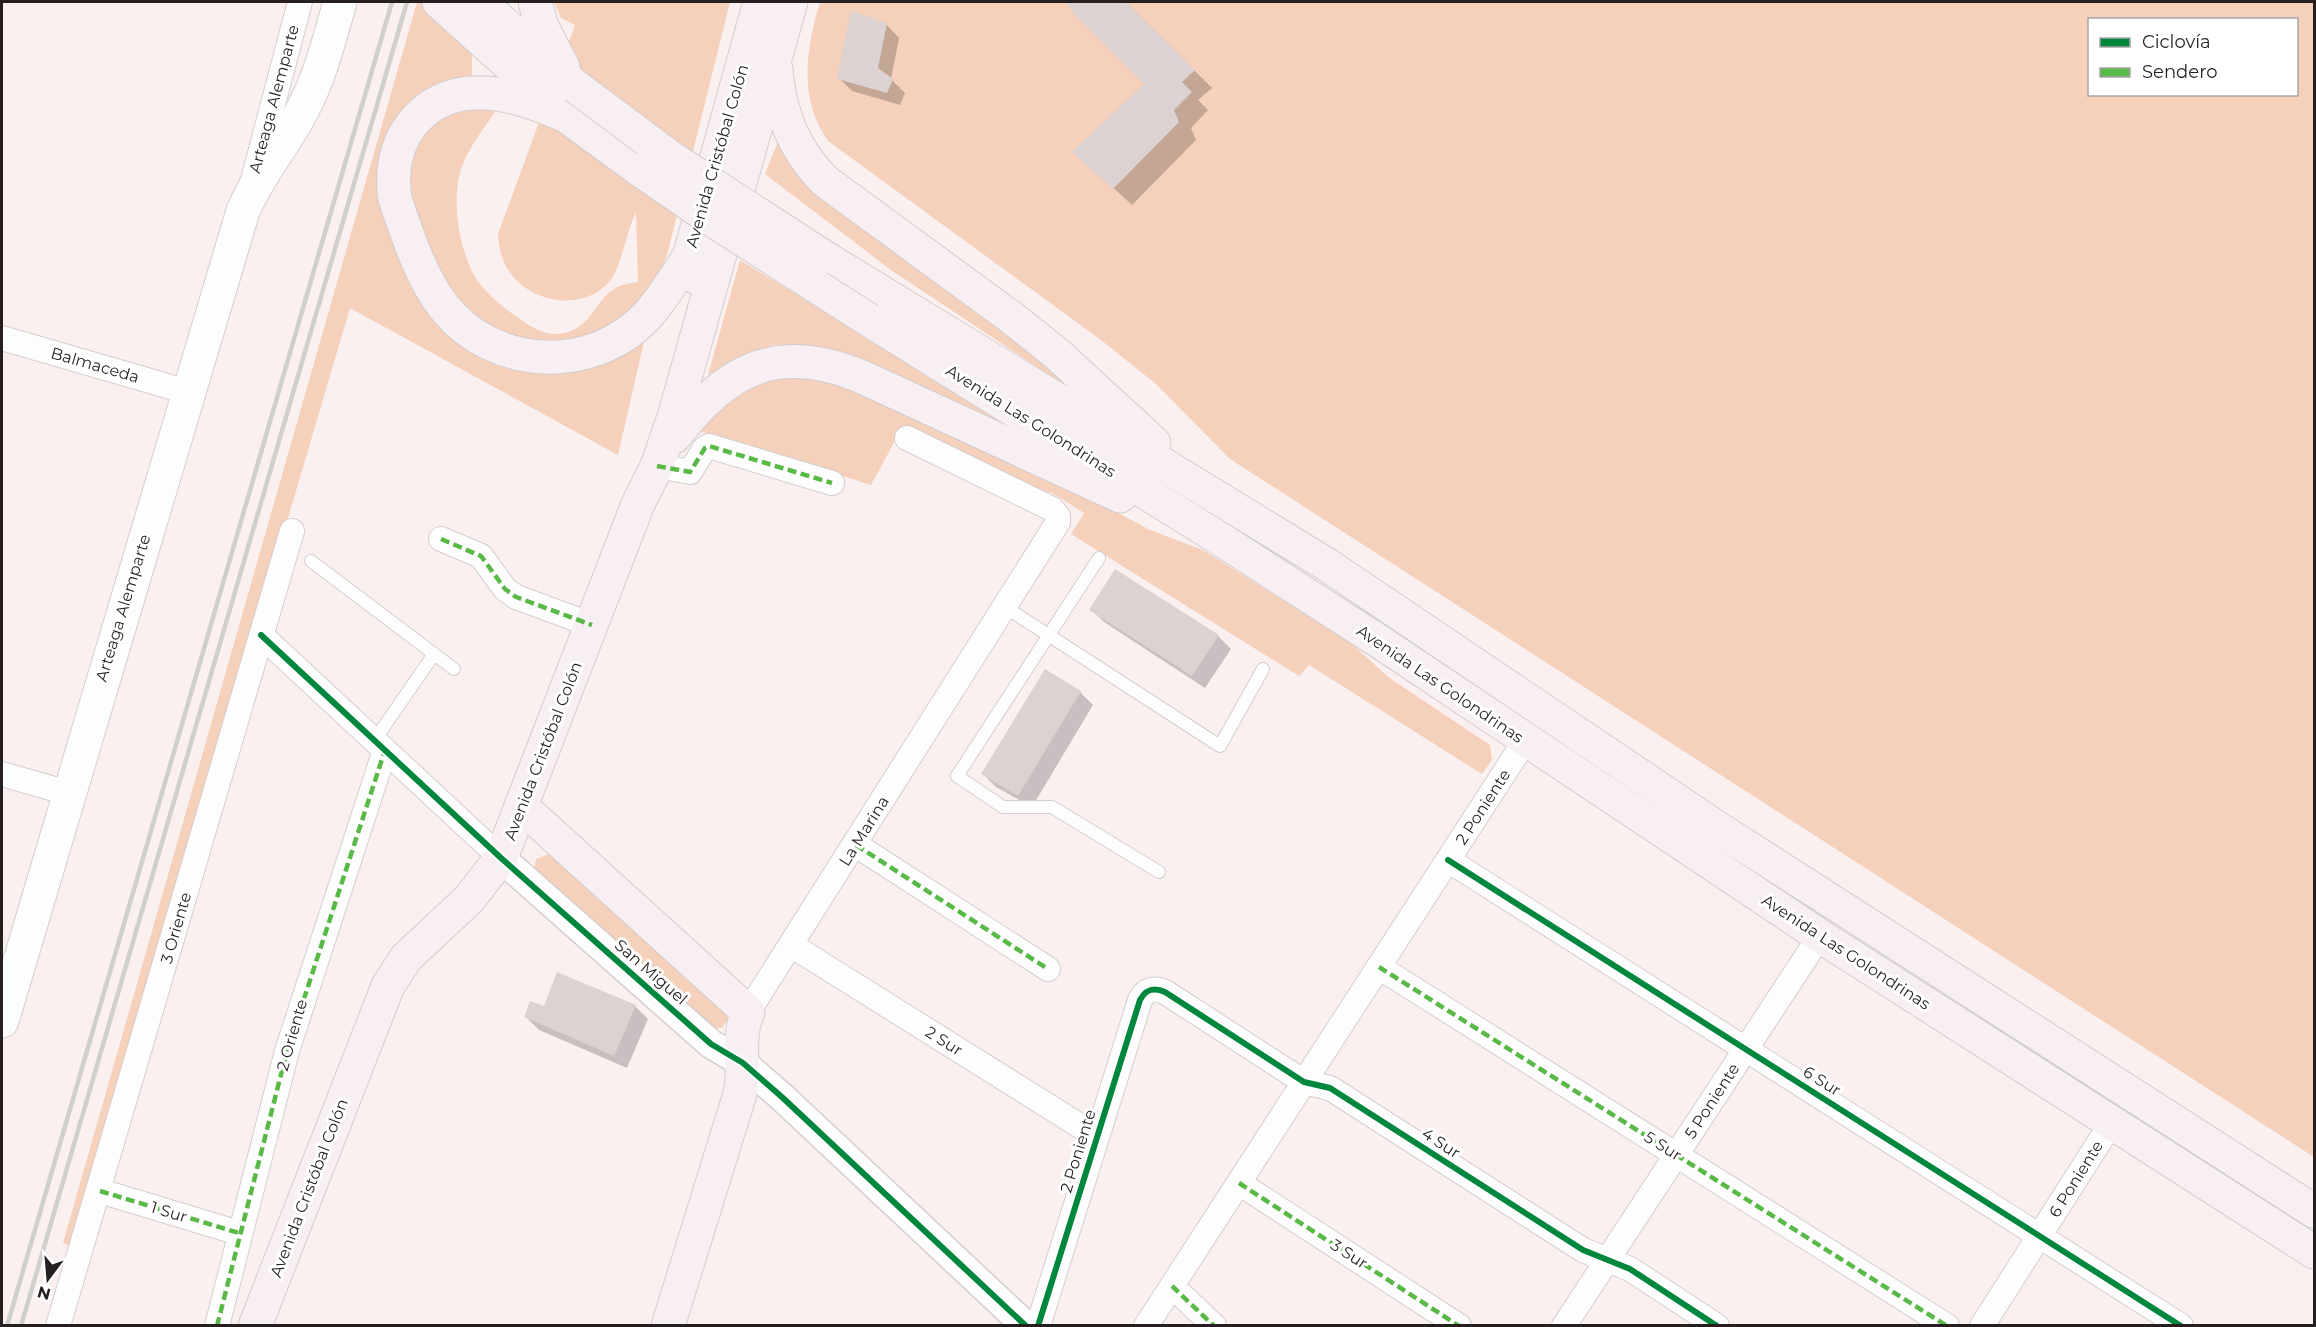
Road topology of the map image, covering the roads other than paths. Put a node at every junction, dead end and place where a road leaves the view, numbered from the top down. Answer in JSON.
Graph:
{"nodes":[{"id":1,"x":300,"y":2,"type":"edge"},
{"id":2,"x":340,"y":2,"type":"edge"},
{"id":3,"x":439,"y":2,"type":"edge"},
{"id":4,"x":480,"y":2,"type":"edge"},
{"id":5,"x":535,"y":2,"type":"edge"},
{"id":6,"x":750,"y":2,"type":"edge"},
{"id":7,"x":782,"y":3,"type":"edge"},
{"id":8,"x":750,"y":38,"type":"junction"},
{"id":9,"x":775,"y":61,"type":"junction"},
{"id":10,"x":571,"y":101,"type":"junction"},
{"id":11,"x":249,"y":196,"type":"junction"},
{"id":12,"x":689,"y":256,"type":"junction"},
{"id":13,"x":873,"y":305,"type":"junction"},
{"id":14,"x":706,"y":310,"type":"junction"},
{"id":15,"x":2,"y":338,"type":"edge"},
{"id":16,"x":188,"y":392,"type":"junction"},
{"id":17,"x":907,"y":438,"type":"dead end"},
{"id":18,"x":660,"y":458,"type":"junction"},
{"id":19,"x":832,"y":483,"type":"dead end"},
{"id":20,"x":1196,"y":484,"type":"junction"},
{"id":21,"x":292,"y":531,"type":"dead end"},
{"id":22,"x":1216,"y":537,"type":"junction"},
{"id":23,"x":441,"y":539,"type":"dead end"},
{"id":24,"x":1100,"y":558,"type":"dead end"},
{"id":25,"x":311,"y":561,"type":"dead end"},
{"id":26,"x":1005,"y":608,"type":"junction"},
{"id":27,"x":592,"y":625,"type":"junction"},
{"id":28,"x":261,"y":635,"type":"junction"},
{"id":29,"x":1048,"y":636,"type":"junction"},
{"id":30,"x":434,"y":654,"type":"junction"},
{"id":31,"x":454,"y":669,"type":"dead end"},
{"id":32,"x":1263,"y":669,"type":"dead end"},
{"id":33,"x":1525,"y":741,"type":"junction"},
{"id":34,"x":379,"y":746,"type":"junction"},
{"id":35,"x":2,"y":774,"type":"edge"},
{"id":36,"x":68,"y":793,"type":"junction"},
{"id":37,"x":522,"y":806,"type":"junction"},
{"id":38,"x":1700,"y":837,"type":"junction"},
{"id":39,"x":856,"y":845,"type":"junction"},
{"id":40,"x":501,"y":858,"type":"junction"},
{"id":41,"x":1448,"y":860,"type":"junction"},
{"id":42,"x":1159,"y":872,"type":"dead end"},
{"id":43,"x":1868,"y":926,"type":"junction"},
{"id":44,"x":1820,"y":936,"type":"junction"},
{"id":45,"x":791,"y":945,"type":"junction"},
{"id":46,"x":1379,"y":967,"type":"junction"},
{"id":47,"x":1048,"y":969,"type":"dead end"},
{"id":48,"x":1150,"y":989,"type":"joint"},
{"id":49,"x":748,"y":1012,"type":"junction"},
{"id":50,"x":2,"y":1021,"type":"edge"},
{"id":51,"x":1746,"y":1049,"type":"junction"},
{"id":52,"x":743,"y":1063,"type":"junction"},
{"id":53,"x":1304,"y":1082,"type":"junction"},
{"id":54,"x":2112,"y":1122,"type":"junction"},
{"id":55,"x":1096,"y":1136,"type":"junction"},
{"id":56,"x":1676,"y":1155,"type":"junction"},
{"id":57,"x":1239,"y":1183,"type":"junction"},
{"id":58,"x":100,"y":1191,"type":"junction"},
{"id":59,"x":2314,"y":1211,"type":"edge"},
{"id":60,"x":239,"y":1233,"type":"junction"},
{"id":61,"x":2040,"y":1236,"type":"junction"},
{"id":62,"x":2314,"y":1252,"type":"edge"},
{"id":63,"x":1607,"y":1260,"type":"junction"},
{"id":64,"x":1172,"y":1286,"type":"junction"},
{"id":65,"x":58,"y":1326,"type":"edge"},
{"id":66,"x":217,"y":1326,"type":"edge"},
{"id":67,"x":255,"y":1326,"type":"edge"},
{"id":68,"x":668,"y":1326,"type":"edge"},
{"id":69,"x":1026,"y":1326,"type":"edge"},
{"id":70,"x":1038,"y":1326,"type":"edge"},
{"id":71,"x":1146,"y":1326,"type":"edge"},
{"id":72,"x":1214,"y":1326,"type":"edge"},
{"id":73,"x":1459,"y":1326,"type":"edge"},
{"id":74,"x":1564,"y":1326,"type":"edge"},
{"id":75,"x":1717,"y":1326,"type":"edge"},
{"id":76,"x":1947,"y":1326,"type":"edge"},
{"id":77,"x":1982,"y":1326,"type":"edge"},
{"id":78,"x":2181,"y":1326,"type":"edge"}],
"edges":[{"from":1,"to":11,"type":"street","name":"Arteaga Alemparte"},
{"from":2,"to":11,"type":"main road","name":"Arteaga Alemparte"},
{"from":3,"to":10,"type":"main road"},
{"from":4,"to":10,"type":"main road"},
{"from":5,"to":10,"type":"main road"},
{"from":6,"to":8,"type":"main road"},
{"from":7,"to":8,"type":"main road","name":"Avenida Cristóbal Colón"},
{"from":7,"to":9,"type":"main road","name":"Avenida Cristóbal Colón"},
{"from":8,"to":12,"type":"main road","name":"Avenida Cristóbal Colón"},
{"from":9,"to":14,"type":"main road","name":"Avenida Cristóbal Colón"},
{"from":9,"to":20,"type":"main road"},
{"from":10,"to":12,"type":"main road"},
{"from":10,"to":13,"type":"main road","name":"Avenida Las Golondrinas","bridge":true},
{"from":11,"to":16,"type":"main road","name":"Arteaga Alemparte"},
{"from":12,"to":14,"type":"main road","name":"Avenida Cristóbal Colón"},
{"from":13,"to":20,"type":"main road","name":"Avenida Las Golondrinas"},
{"from":13,"to":22,"type":"main road","name":"Avenida Las Golondrinas"},
{"from":14,"to":18,"type":"main road","name":"Avenida Cristóbal Colón"},
{"from":15,"to":16,"type":"street","name":"Balmaceda"},
{"from":16,"to":36,"type":"main road","name":"Arteaga Alemparte"},
{"from":17,"to":26,"type":"street","name":"La Marina"},
{"from":18,"to":19,"type":"street"},
{"from":18,"to":22,"type":"main road"},
{"from":18,"to":27,"type":"main road","name":"Avenida Cristóbal Colón"},
{"from":20,"to":38,"type":"main road","name":"Avenida Las Golondrinas"},
{"from":21,"to":28,"type":"street","name":"3 Oriente"},
{"from":22,"to":33,"type":"main road","name":"Avenida Las Golondrinas"},
{"from":23,"to":27,"type":"street"},
{"from":24,"to":29,"type":"lane"},
{"from":25,"to":30,"type":"lane"},
{"from":26,"to":29,"type":"lane"},
{"from":26,"to":39,"type":"street","name":"La Marina"},
{"from":27,"to":37,"type":"main road","name":"Avenida Cristóbal Colón"},
{"from":28,"to":34,"type":"street","name":"San Miguel"},
{"from":28,"to":58,"type":"street","name":"3 Oriente"},
{"from":29,"to":32,"type":"lane"},
{"from":29,"to":42,"type":"lane"},
{"from":30,"to":31,"type":"lane"},
{"from":30,"to":34,"type":"lane"},
{"from":33,"to":38,"type":"main road","name":"Avenida Las Golondrinas"},
{"from":33,"to":41,"type":"street","name":"2 Poniente"},
{"from":34,"to":40,"type":"street","name":"San Miguel"},
{"from":34,"to":60,"type":"street","name":"2 Oriente"},
{"from":35,"to":36,"type":"street"},
{"from":36,"to":50,"type":"main road","name":"Arteaga Alemparte"},
{"from":37,"to":40,"type":"main road","name":"Avenida Cristóbal Colón"},
{"from":37,"to":49,"type":"main road"},
{"from":38,"to":43,"type":"main road","name":"Avenida Las Golondrinas"},
{"from":38,"to":44,"type":"main road","name":"Avenida Las Golondrinas"},
{"from":39,"to":45,"type":"street","name":"La Marina"},
{"from":39,"to":47,"type":"street"},
{"from":40,"to":52,"type":"street","name":"San Miguel"},
{"from":40,"to":67,"type":"main road","name":"Avenida Cristóbal Colón"},
{"from":41,"to":46,"type":"street","name":"2 Poniente"},
{"from":41,"to":51,"type":"street","name":"6 Sur"},
{"from":43,"to":44,"type":"main road"},
{"from":43,"to":59,"type":"main road","name":"Avenida Las Golondrinas"},
{"from":44,"to":51,"type":"street","name":"5 Poniente"},
{"from":44,"to":54,"type":"main road","name":"Avenida Las Golondrinas"},
{"from":45,"to":49,"type":"street","name":"La Marina"},
{"from":45,"to":55,"type":"street","name":"2 Sur"},
{"from":46,"to":53,"type":"street","name":"2 Poniente"},
{"from":46,"to":56,"type":"street","name":"5 Sur"},
{"from":48,"to":53,"type":"street","name":"4 Sur"},
{"from":48,"to":55,"type":"street","name":"2 Poniente"},
{"from":49,"to":52,"type":"main road","name":"La Marina"},
{"from":51,"to":56,"type":"street","name":"5 Poniente"},
{"from":51,"to":61,"type":"street","name":"6 Sur"},
{"from":52,"to":68,"type":"main road","name":"La Marina"},
{"from":52,"to":69,"type":"street","name":"San Miguel"},
{"from":53,"to":57,"type":"street","name":"2 Poniente"},
{"from":53,"to":63,"type":"street","name":"4 Sur"},
{"from":54,"to":61,"type":"street","name":"6 Poniente"},
{"from":54,"to":62,"type":"main road","name":"Avenida Las Golondrinas"},
{"from":55,"to":70,"type":"street","name":"2 Poniente"},
{"from":56,"to":63,"type":"street","name":"5 Poniente"},
{"from":56,"to":76,"type":"street","name":"5 Sur"},
{"from":57,"to":64,"type":"street","name":"2 Poniente"},
{"from":57,"to":73,"type":"street","name":"3 Sur"},
{"from":58,"to":60,"type":"street","name":"1 Sur"},
{"from":58,"to":65,"type":"street","name":"3 Oriente"},
{"from":60,"to":66,"type":"street","name":"2 Oriente"},
{"from":61,"to":77,"type":"street","name":"6 Poniente"},
{"from":61,"to":78,"type":"street","name":"6 Sur"},
{"from":63,"to":74,"type":"street","name":"5 Poniente"},
{"from":63,"to":75,"type":"street","name":"4 Sur"},
{"from":64,"to":71,"type":"street","name":"2 Poniente"},
{"from":64,"to":72,"type":"street"}]}
